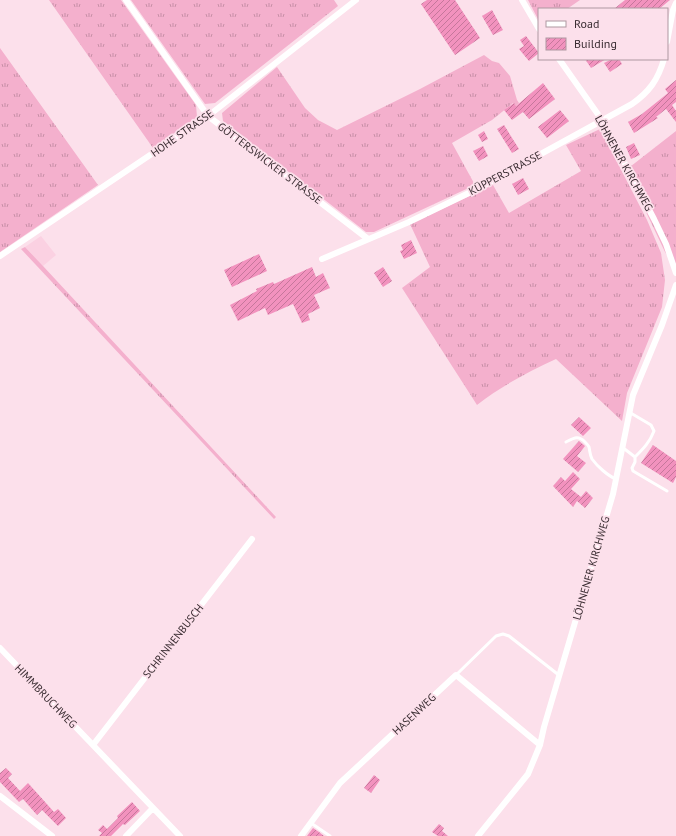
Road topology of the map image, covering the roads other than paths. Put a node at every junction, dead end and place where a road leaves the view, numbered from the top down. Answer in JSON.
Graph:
{"nodes":[{"id":1,"x":126,"y":0,"type":"edge"},
{"id":2,"x":356,"y":0,"type":"edge"},
{"id":3,"x":522,"y":0,"type":"edge"},
{"id":4,"x":676,"y":3,"type":"edge"},
{"id":5,"x":538,"y":27,"type":"edge"},
{"id":6,"x":668,"y":37,"type":"edge"},
{"id":7,"x":560,"y":60,"type":"edge"},
{"id":8,"x":664,"y":60,"type":"edge"},
{"id":9,"x":208,"y":116,"type":"junction"},
{"id":10,"x":602,"y":120,"type":"junction"},
{"id":11,"x":368,"y":239,"type":"junction"},
{"id":12,"x":0,"y":256,"type":"edge"},
{"id":13,"x":322,"y":259,"type":"dead end"},
{"id":14,"x":676,"y":273,"type":"edge"},
{"id":15,"x":676,"y":285,"type":"edge"},
{"id":16,"x":629,"y":411,"type":"junction"},
{"id":17,"x":566,"y":442,"type":"dead end"},
{"id":18,"x":622,"y":447,"type":"junction"},
{"id":19,"x":635,"y":457,"type":"junction"},
{"id":20,"x":616,"y":479,"type":"junction"},
{"id":21,"x":667,"y":492,"type":"dead end"},
{"id":22,"x":252,"y":539,"type":"dead end"},
{"id":23,"x":0,"y":648,"type":"edge"},
{"id":24,"x":456,"y":675,"type":"junction"},
{"id":25,"x":560,"y":676,"type":"junction"},
{"id":26,"x":94,"y":744,"type":"junction"},
{"id":27,"x":540,"y":745,"type":"junction"},
{"id":28,"x":0,"y":796,"type":"edge"},
{"id":29,"x":153,"y":808,"type":"junction"},
{"id":30,"x":311,"y":823,"type":"junction"},
{"id":31,"x":52,"y":836,"type":"edge"},
{"id":32,"x":126,"y":836,"type":"edge"},
{"id":33,"x":180,"y":836,"type":"edge"},
{"id":34,"x":302,"y":836,"type":"edge"},
{"id":35,"x":330,"y":836,"type":"edge"},
{"id":36,"x":478,"y":836,"type":"edge"}],
"edges":[{"from":1,"to":9,"type":"street","name":"GÖTTERSWICKER STRASSE"},
{"from":2,"to":9,"type":"street","name":"HOHE STRASSE"},
{"from":3,"to":5,"type":"street"},
{"from":4,"to":6,"type":"street"},
{"from":7,"to":10,"type":"street","name":"LÖHNENER KIRCHWEG"},
{"from":8,"to":10,"type":"street","name":"KÜPPERSTRASSE"},
{"from":9,"to":11,"type":"street","name":"GÖTTERSWICKER STRASSE"},
{"from":9,"to":12,"type":"street","name":"HOHE STRASSE"},
{"from":10,"to":11,"type":"street","name":"KÜPPERSTRASSE"},
{"from":10,"to":14,"type":"street","name":"LÖHNENER KIRCHWEG"},
{"from":11,"to":13,"type":"street","name":"KÜPPERSTRASSE"},
{"from":15,"to":16,"type":"street","name":"LÖHNENER KIRCHWEG"},
{"from":16,"to":18,"type":"street","name":"LÖHNENER KIRCHWEG"},
{"from":16,"to":19,"type":"lane"},
{"from":17,"to":20,"type":"lane"},
{"from":18,"to":19,"type":"lane"},
{"from":18,"to":20,"type":"street","name":"LÖHNENER KIRCHWEG"},
{"from":19,"to":21,"type":"lane"},
{"from":20,"to":25,"type":"street","name":"LÖHNENER KIRCHWEG"},
{"from":22,"to":26,"type":"street","name":"SCHRINNENBUSCH"},
{"from":23,"to":26,"type":"street","name":"HIMMBRUCHWEG"},
{"from":24,"to":25,"type":"lane"},
{"from":24,"to":27,"type":"street"},
{"from":24,"to":30,"type":"street","name":"HASENWEG"},
{"from":25,"to":27,"type":"street","name":"LÖHNENER KIRCHWEG"},
{"from":26,"to":29,"type":"street","name":"HIMMBRUCHWEG"},
{"from":27,"to":36,"type":"street","name":"LÖHNENER KIRCHWEG"},
{"from":28,"to":31,"type":"street"},
{"from":29,"to":32,"type":"street"},
{"from":29,"to":33,"type":"street","name":"HIMMBRUCHWEG"},
{"from":30,"to":34,"type":"street","name":"HASENWEG"},
{"from":30,"to":35,"type":"lane"}]}
